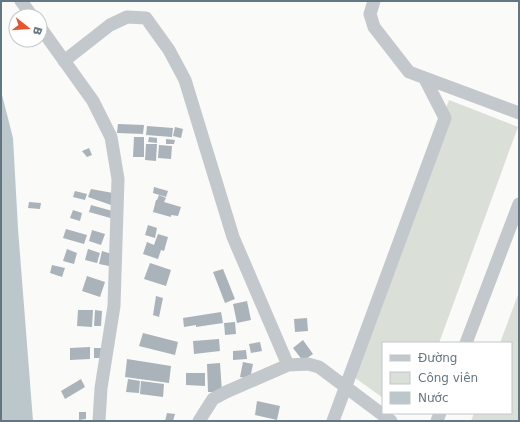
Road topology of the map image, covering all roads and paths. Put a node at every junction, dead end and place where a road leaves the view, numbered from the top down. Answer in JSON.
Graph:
{"nodes":[{"id":1,"x":374,"y":1,"type":"edge"},
{"id":2,"x":48,"y":38,"type":"edge"},
{"id":3,"x":64,"y":61,"type":"junction"},
{"id":4,"x":426,"y":78,"type":"junction"},
{"id":5,"x":519,"y":114,"type":"edge"},
{"id":6,"x":519,"y":204,"type":"edge"},
{"id":7,"x":466,"y":342,"type":"edge"},
{"id":8,"x":288,"y":365,"type":"junction"},
{"id":9,"x":345,"y":387,"type":"junction"},
{"id":10,"x":99,"y":421,"type":"edge"},
{"id":11,"x":199,"y":421,"type":"edge"},
{"id":12,"x":333,"y":421,"type":"edge"},
{"id":13,"x":391,"y":421,"type":"edge"}],
"edges":[{"from":1,"to":4,"type":"street"},
{"from":2,"to":3,"type":"street"},
{"from":3,"to":8,"type":"street"},
{"from":3,"to":10,"type":"street"},
{"from":4,"to":5,"type":"street"},
{"from":4,"to":9,"type":"street"},
{"from":6,"to":7,"type":"street"},
{"from":8,"to":9,"type":"street"},
{"from":8,"to":11,"type":"street"},
{"from":9,"to":12,"type":"street"},
{"from":9,"to":13,"type":"street"}]}
